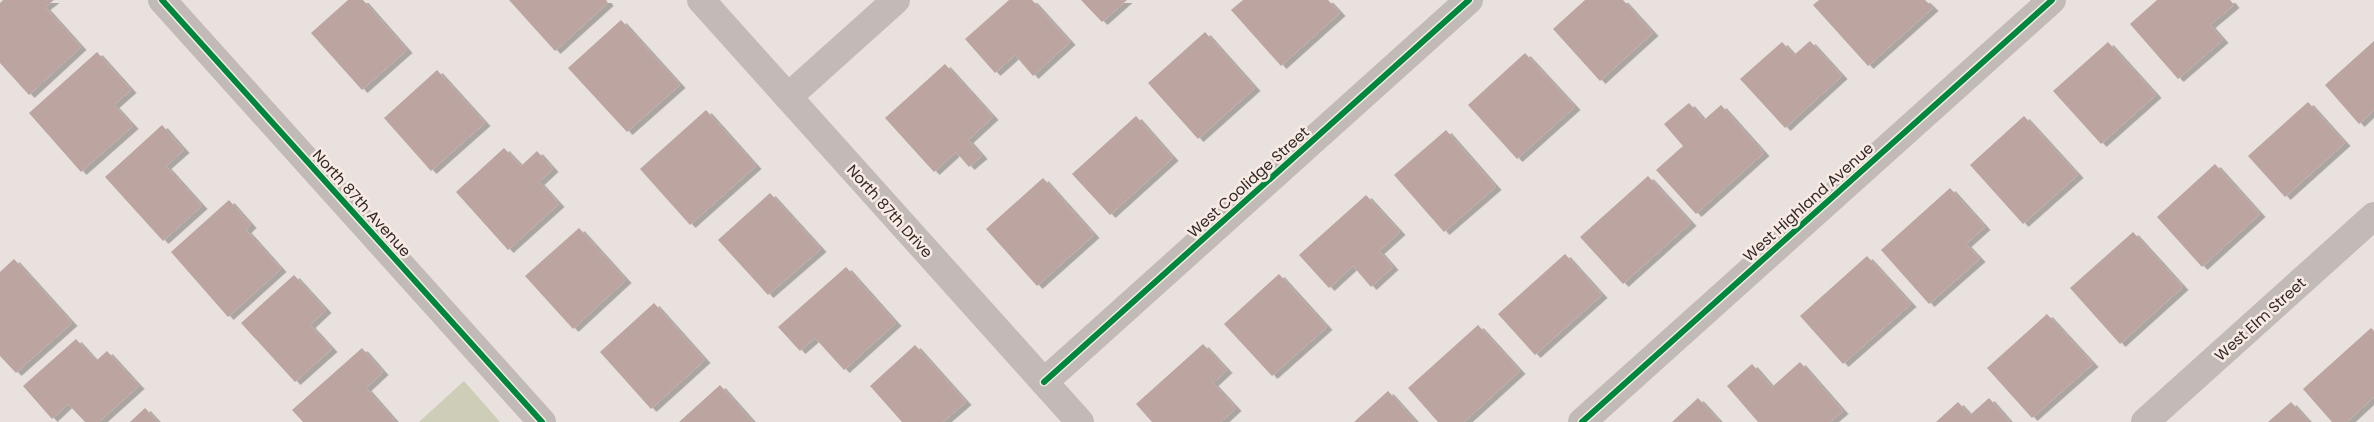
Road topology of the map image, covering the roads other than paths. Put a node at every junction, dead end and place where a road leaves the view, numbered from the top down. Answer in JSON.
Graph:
{"nodes":[{"id":1,"x":162,"y":0,"type":"edge"},
{"id":2,"x":701,"y":0,"type":"edge"},
{"id":3,"x":896,"y":0,"type":"edge"},
{"id":4,"x":1469,"y":0,"type":"edge"},
{"id":5,"x":2052,"y":0,"type":"edge"},
{"id":6,"x":788,"y":97,"type":"junction"},
{"id":7,"x":2374,"y":216,"type":"edge"},
{"id":8,"x":1044,"y":382,"type":"junction"},
{"id":9,"x":542,"y":422,"type":"edge"},
{"id":10,"x":1080,"y":422,"type":"edge"},
{"id":11,"x":1582,"y":422,"type":"edge"},
{"id":12,"x":2145,"y":422,"type":"edge"}],
"edges":[{"from":1,"to":9,"type":"street","name":"North 87th Avenue"},
{"from":2,"to":6,"type":"street","name":"North 87th Drive"},
{"from":3,"to":6,"type":"street"},
{"from":4,"to":8,"type":"street","name":"West Coolidge Street"},
{"from":5,"to":11,"type":"street","name":"West Highland Avenue"},
{"from":6,"to":8,"type":"street","name":"North 87th Drive"},
{"from":7,"to":12,"type":"street","name":"West Elm Street"},
{"from":8,"to":10,"type":"street","name":"North 87th Drive"}]}
